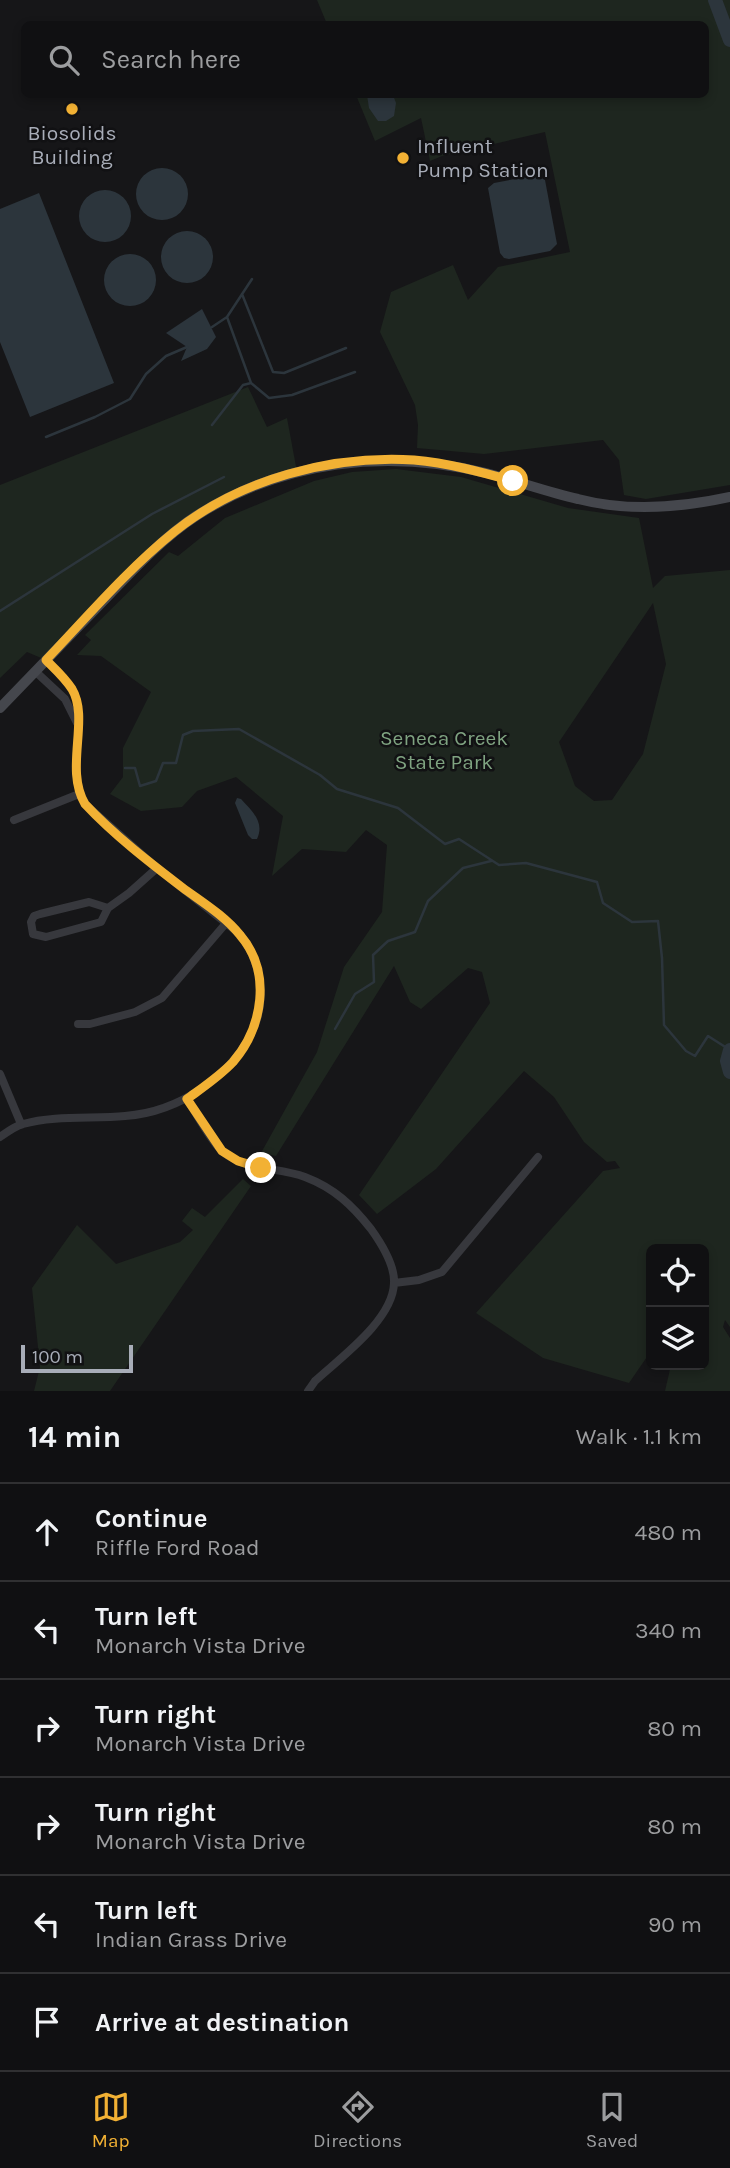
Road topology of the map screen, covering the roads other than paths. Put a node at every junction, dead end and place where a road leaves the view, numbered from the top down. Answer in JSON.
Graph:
{"nodes":[{"id":1,"x":730,"y":497,"type":"edge"},
{"id":2,"x":46,"y":660,"type":"junction"},
{"id":3,"x":36,"y":672,"type":"junction"},
{"id":4,"x":0,"y":708,"type":"edge"},
{"id":5,"x":77,"y":723,"type":"junction"},
{"id":6,"x":79,"y":794,"type":"junction"},
{"id":7,"x":14,"y":820,"type":"dead end"},
{"id":8,"x":157,"y":868,"type":"junction"},
{"id":9,"x":108,"y":908,"type":"junction"},
{"id":10,"x":227,"y":922,"type":"junction"},
{"id":11,"x":78,"y":1024,"type":"dead end"},
{"id":12,"x":0,"y":1074,"type":"edge"},
{"id":13,"x":187,"y":1099,"type":"junction"},
{"id":14,"x":20,"y":1124,"type":"junction"},
{"id":15,"x":0,"y":1137,"type":"edge"},
{"id":16,"x":538,"y":1157,"type":"dead end"},
{"id":17,"x":394,"y":1283,"type":"junction"},
{"id":18,"x":308,"y":1391,"type":"edge"}],
"edges":[{"from":1,"to":2,"type":"street"},
{"from":2,"to":3,"type":"street"},
{"from":2,"to":5,"type":"street"},
{"from":3,"to":4,"type":"street"},
{"from":3,"to":5,"type":"street"},
{"from":5,"to":6,"type":"street"},
{"from":6,"to":7,"type":"street"},
{"from":6,"to":8,"type":"street"},
{"from":8,"to":9,"type":"street"},
{"from":8,"to":10,"type":"street"},
{"from":9,"to":9,"type":"street"},
{"from":10,"to":11,"type":"street"},
{"from":10,"to":13,"type":"street"},
{"from":12,"to":14,"type":"street"},
{"from":13,"to":14,"type":"street"},
{"from":13,"to":17,"type":"street"},
{"from":14,"to":15,"type":"street"},
{"from":16,"to":17,"type":"street"},
{"from":17,"to":18,"type":"street"}]}
